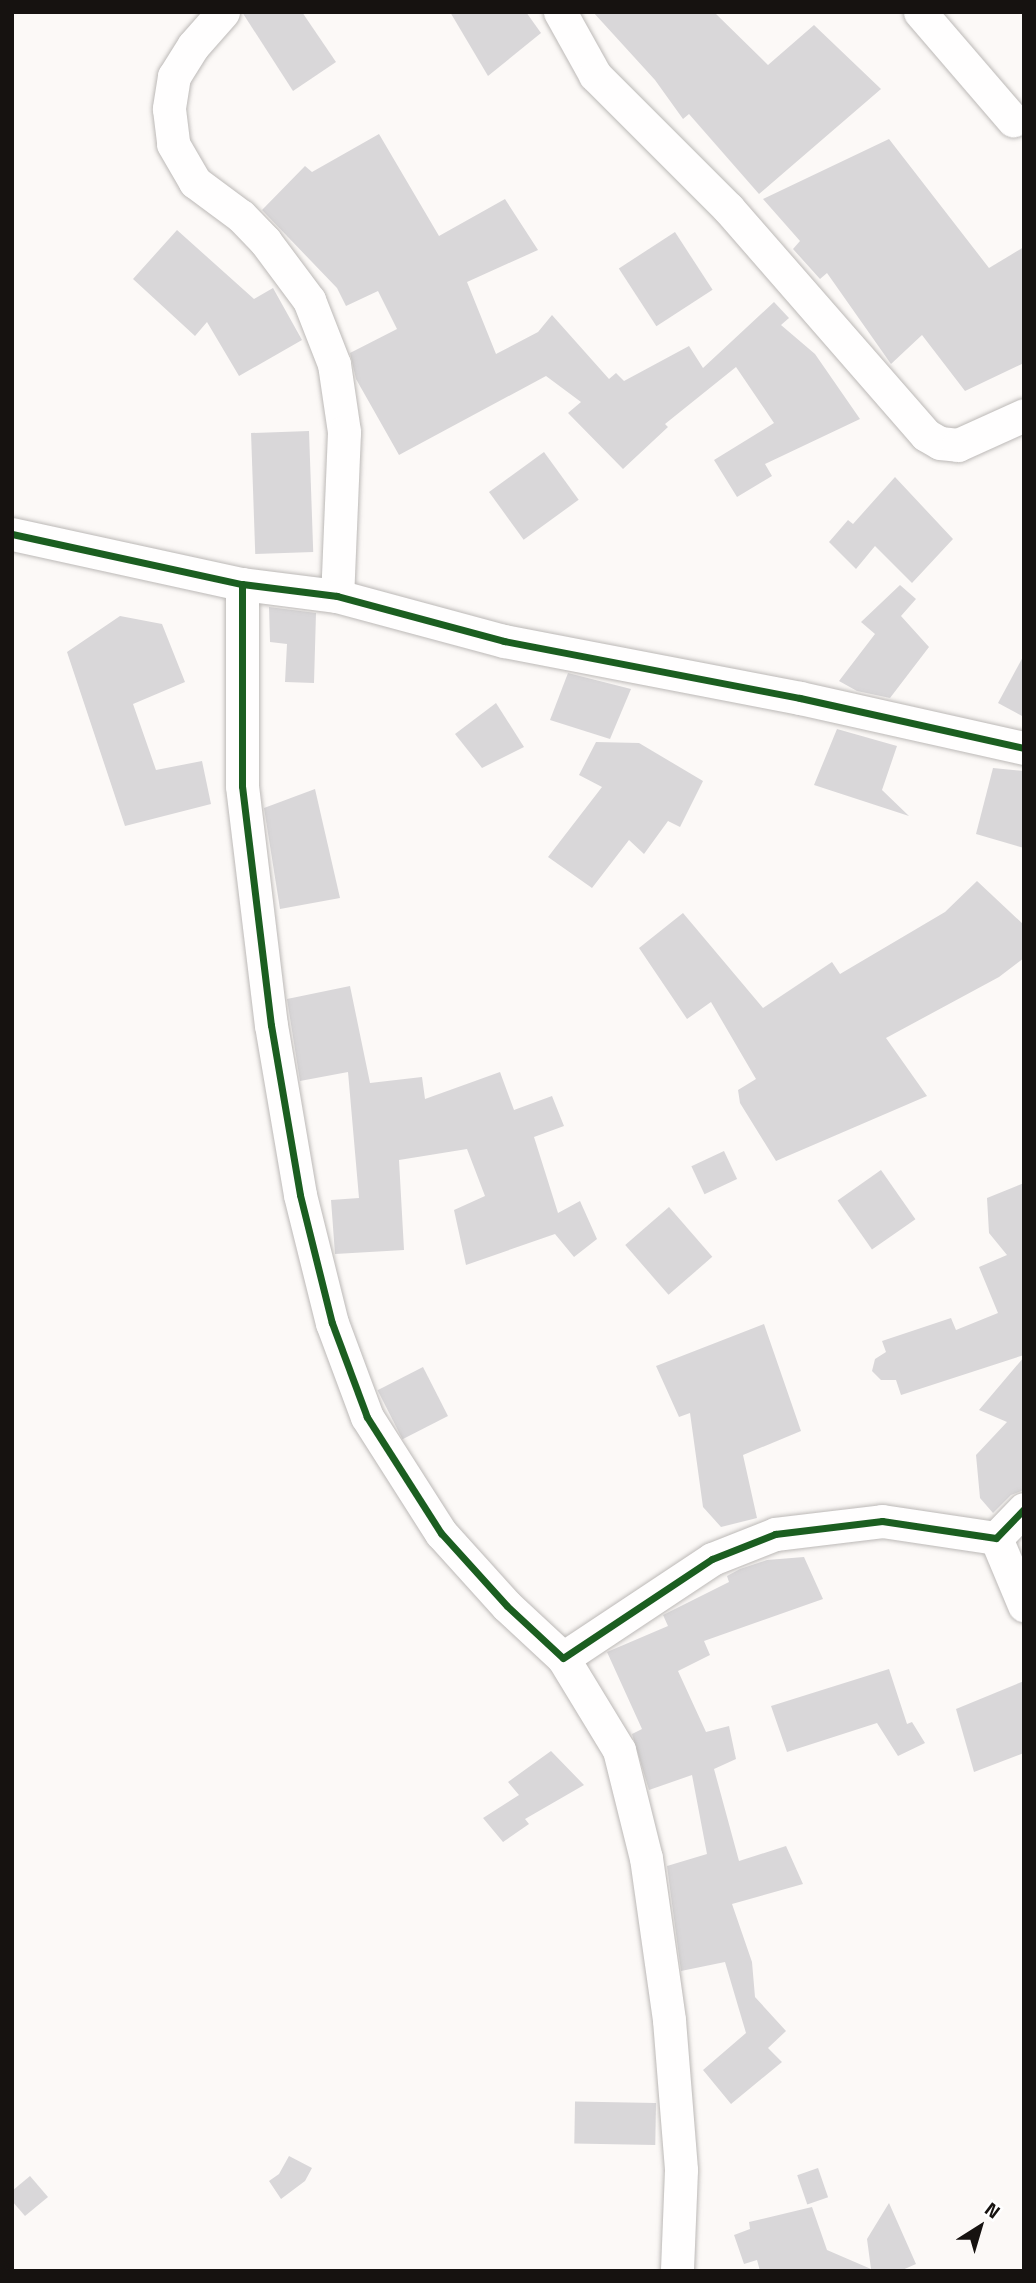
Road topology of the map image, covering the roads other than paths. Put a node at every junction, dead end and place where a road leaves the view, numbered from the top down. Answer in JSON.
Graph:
{"nodes":[{"id":1,"x":223,"y":12,"type":"edge"},
{"id":2,"x":560,"y":12,"type":"edge"},
{"id":3,"x":920,"y":12,"type":"edge"},
{"id":4,"x":1013,"y":120,"type":"dead end"},
{"id":5,"x":1024,"y":415,"type":"edge"},
{"id":6,"x":12,"y":534,"type":"edge"},
{"id":7,"x":242,"y":584,"type":"junction"},
{"id":8,"x":337,"y":596,"type":"junction"},
{"id":9,"x":1024,"y":748,"type":"edge"},
{"id":10,"x":1024,"y":1509,"type":"edge"},
{"id":11,"x":996,"y":1538,"type":"junction"},
{"id":12,"x":1024,"y":1605,"type":"edge"},
{"id":13,"x":563,"y":1658,"type":"junction"},
{"id":14,"x":677,"y":2271,"type":"edge"}],
"edges":[{"from":1,"to":8,"type":"street"},
{"from":2,"to":5,"type":"street"},
{"from":3,"to":4,"type":"street"},
{"from":6,"to":7,"type":"street"},
{"from":7,"to":8,"type":"street"},
{"from":7,"to":13,"type":"street"},
{"from":8,"to":9,"type":"street"},
{"from":10,"to":11,"type":"street"},
{"from":11,"to":12,"type":"street"},
{"from":11,"to":13,"type":"street"},
{"from":13,"to":14,"type":"street"}]}
